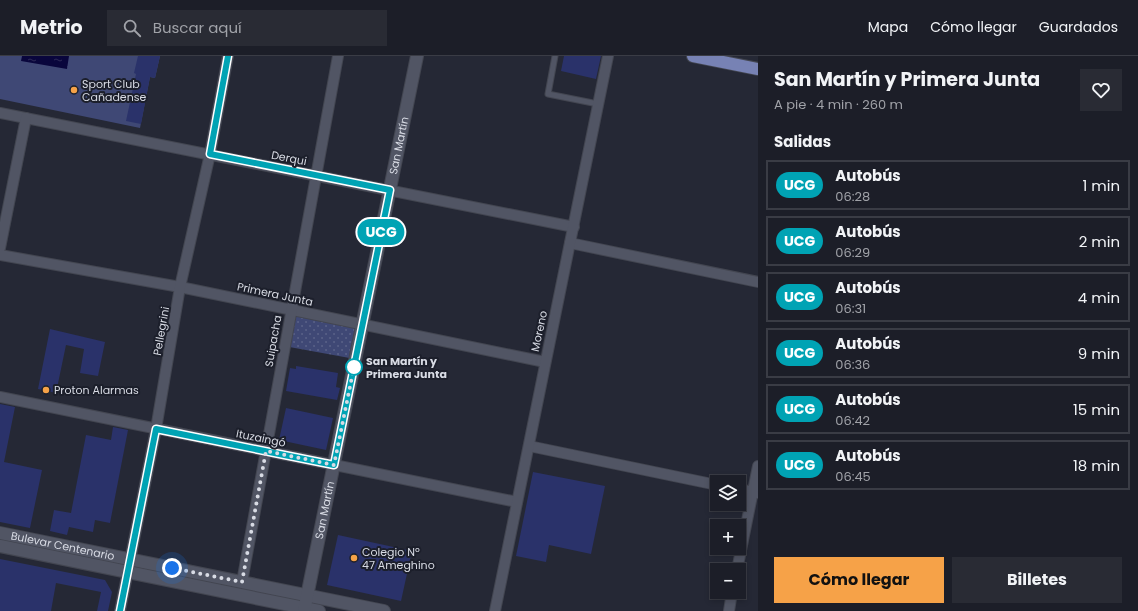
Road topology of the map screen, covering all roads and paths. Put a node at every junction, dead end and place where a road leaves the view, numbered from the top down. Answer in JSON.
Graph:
{"nodes":[{"id":1,"x":228,"y":56,"type":"edge"},
{"id":2,"x":338,"y":56,"type":"edge"},
{"id":3,"x":417,"y":56,"type":"edge"},
{"id":4,"x":555,"y":56,"type":"edge"},
{"id":5,"x":608,"y":56,"type":"edge"},
{"id":6,"x":693,"y":56,"type":"edge"},
{"id":7,"x":758,"y":69,"type":"edge"},
{"id":8,"x":598,"y":104,"type":"junction"},
{"id":9,"x":0,"y":112,"type":"edge"},
{"id":10,"x":26,"y":118,"type":"junction"},
{"id":11,"x":210,"y":154,"type":"junction"},
{"id":12,"x":316,"y":176,"type":"junction"},
{"id":13,"x":390,"y":190,"type":"junction"},
{"id":14,"x":574,"y":227,"type":"junction"},
{"id":15,"x":570,"y":242,"type":"junction"},
{"id":16,"x":0,"y":248,"type":"edge"},
{"id":17,"x":0,"y":255,"type":"edge"},
{"id":18,"x":758,"y":282,"type":"edge"},
{"id":19,"x":180,"y":287,"type":"junction"},
{"id":20,"x":291,"y":310,"type":"junction"},
{"id":21,"x":362,"y":325,"type":"junction"},
{"id":22,"x":545,"y":362,"type":"junction"},
{"id":23,"x":0,"y":397,"type":"edge"},
{"id":24,"x":156,"y":429,"type":"junction"},
{"id":25,"x":529,"y":446,"type":"junction"},
{"id":26,"x":266,"y":451,"type":"junction"},
{"id":27,"x":334,"y":465,"type":"junction"},
{"id":28,"x":758,"y":466,"type":"edge"},
{"id":29,"x":710,"y":484,"type":"edge"},
{"id":30,"x":755,"y":493,"type":"edge"},
{"id":31,"x":517,"y":502,"type":"junction"},
{"id":32,"x":0,"y":533,"type":"edge"},
{"id":33,"x":0,"y":546,"type":"edge"},
{"id":34,"x":130,"y":560,"type":"junction"},
{"id":35,"x":739,"y":563,"type":"edge"},
{"id":36,"x":128,"y":572,"type":"junction"},
{"id":37,"x":242,"y":582,"type":"junction"},
{"id":38,"x":307,"y":596,"type":"junction"},
{"id":39,"x":731,"y":599,"type":"edge"},
{"id":40,"x":304,"y":610,"type":"edge"},
{"id":41,"x":120,"y":611,"type":"edge"},
{"id":42,"x":319,"y":611,"type":"edge"},
{"id":43,"x":384,"y":611,"type":"edge"},
{"id":44,"x":495,"y":611,"type":"edge"},
{"id":45,"x":729,"y":611,"type":"edge"}],
"edges":[{"from":1,"to":11,"type":"street","name":"Pellegrini"},
{"from":2,"to":12,"type":"street","name":"Suipacha"},
{"from":3,"to":13,"type":"main road","name":"San Martín"},
{"from":4,"to":8,"type":"lane"},
{"from":5,"to":8,"type":"street","name":"Moreno"},
{"from":6,"to":7,"type":"main road"},
{"from":8,"to":14,"type":"street","name":"Moreno"},
{"from":9,"to":10,"type":"street","name":"Derqui"},
{"from":10,"to":11,"type":"street","name":"Derqui"},
{"from":10,"to":16,"type":"street"},
{"from":11,"to":12,"type":"street","name":"Derqui"},
{"from":11,"to":19,"type":"street","name":"Pellegrini"},
{"from":12,"to":13,"type":"street","name":"Derqui"},
{"from":12,"to":20,"type":"street","name":"Suipacha"},
{"from":13,"to":14,"type":"street","name":"Derqui"},
{"from":13,"to":21,"type":"main road","name":"San Martín"},
{"from":14,"to":15,"type":"street","name":"Moreno"},
{"from":15,"to":18,"type":"street"},
{"from":15,"to":22,"type":"street","name":"Moreno"},
{"from":17,"to":19,"type":"street","name":"Primera Junta"},
{"from":19,"to":20,"type":"street","name":"Primera Junta"},
{"from":19,"to":24,"type":"street","name":"Pellegrini"},
{"from":20,"to":21,"type":"street","name":"Primera Junta"},
{"from":20,"to":26,"type":"street","name":"Suipacha"},
{"from":21,"to":22,"type":"street","name":"Primera Junta"},
{"from":21,"to":27,"type":"main road","name":"San Martín"},
{"from":22,"to":25,"type":"street","name":"Moreno"},
{"from":23,"to":24,"type":"street","name":"Ituzaingó"},
{"from":24,"to":26,"type":"street","name":"Ituzaingó"},
{"from":24,"to":34,"type":"street","name":"Pellegrini"},
{"from":25,"to":29,"type":"street"},
{"from":25,"to":31,"type":"street","name":"Moreno"},
{"from":26,"to":27,"type":"street","name":"Ituzaingó"},
{"from":26,"to":37,"type":"street","name":"Suipacha"},
{"from":27,"to":31,"type":"street","name":"Ituzaingó"},
{"from":27,"to":38,"type":"main road","name":"San Martín"},
{"from":28,"to":30,"type":"street"},
{"from":30,"to":35,"type":"street"},
{"from":31,"to":44,"type":"street","name":"Moreno"},
{"from":32,"to":34,"type":"main road","name":"Bulevar Centenario"},
{"from":33,"to":36,"type":"main road","name":"Bulevar Centenario"},
{"from":34,"to":36,"type":"street","name":"Pellegrini"},
{"from":34,"to":37,"type":"main road","name":"Bulevar Centenario"},
{"from":36,"to":40,"type":"main road","name":"Bulevar Centenario"},
{"from":36,"to":41,"type":"street","name":"Pellegrini"},
{"from":37,"to":38,"type":"main road","name":"Bulevar Centenario"},
{"from":38,"to":40,"type":"main road","name":"San Martín"},
{"from":38,"to":43,"type":"main road","name":"Bulevar Centenario"},
{"from":39,"to":45,"type":"street"},
{"from":40,"to":42,"type":"main road","name":"Bulevar Centenario"}]}
